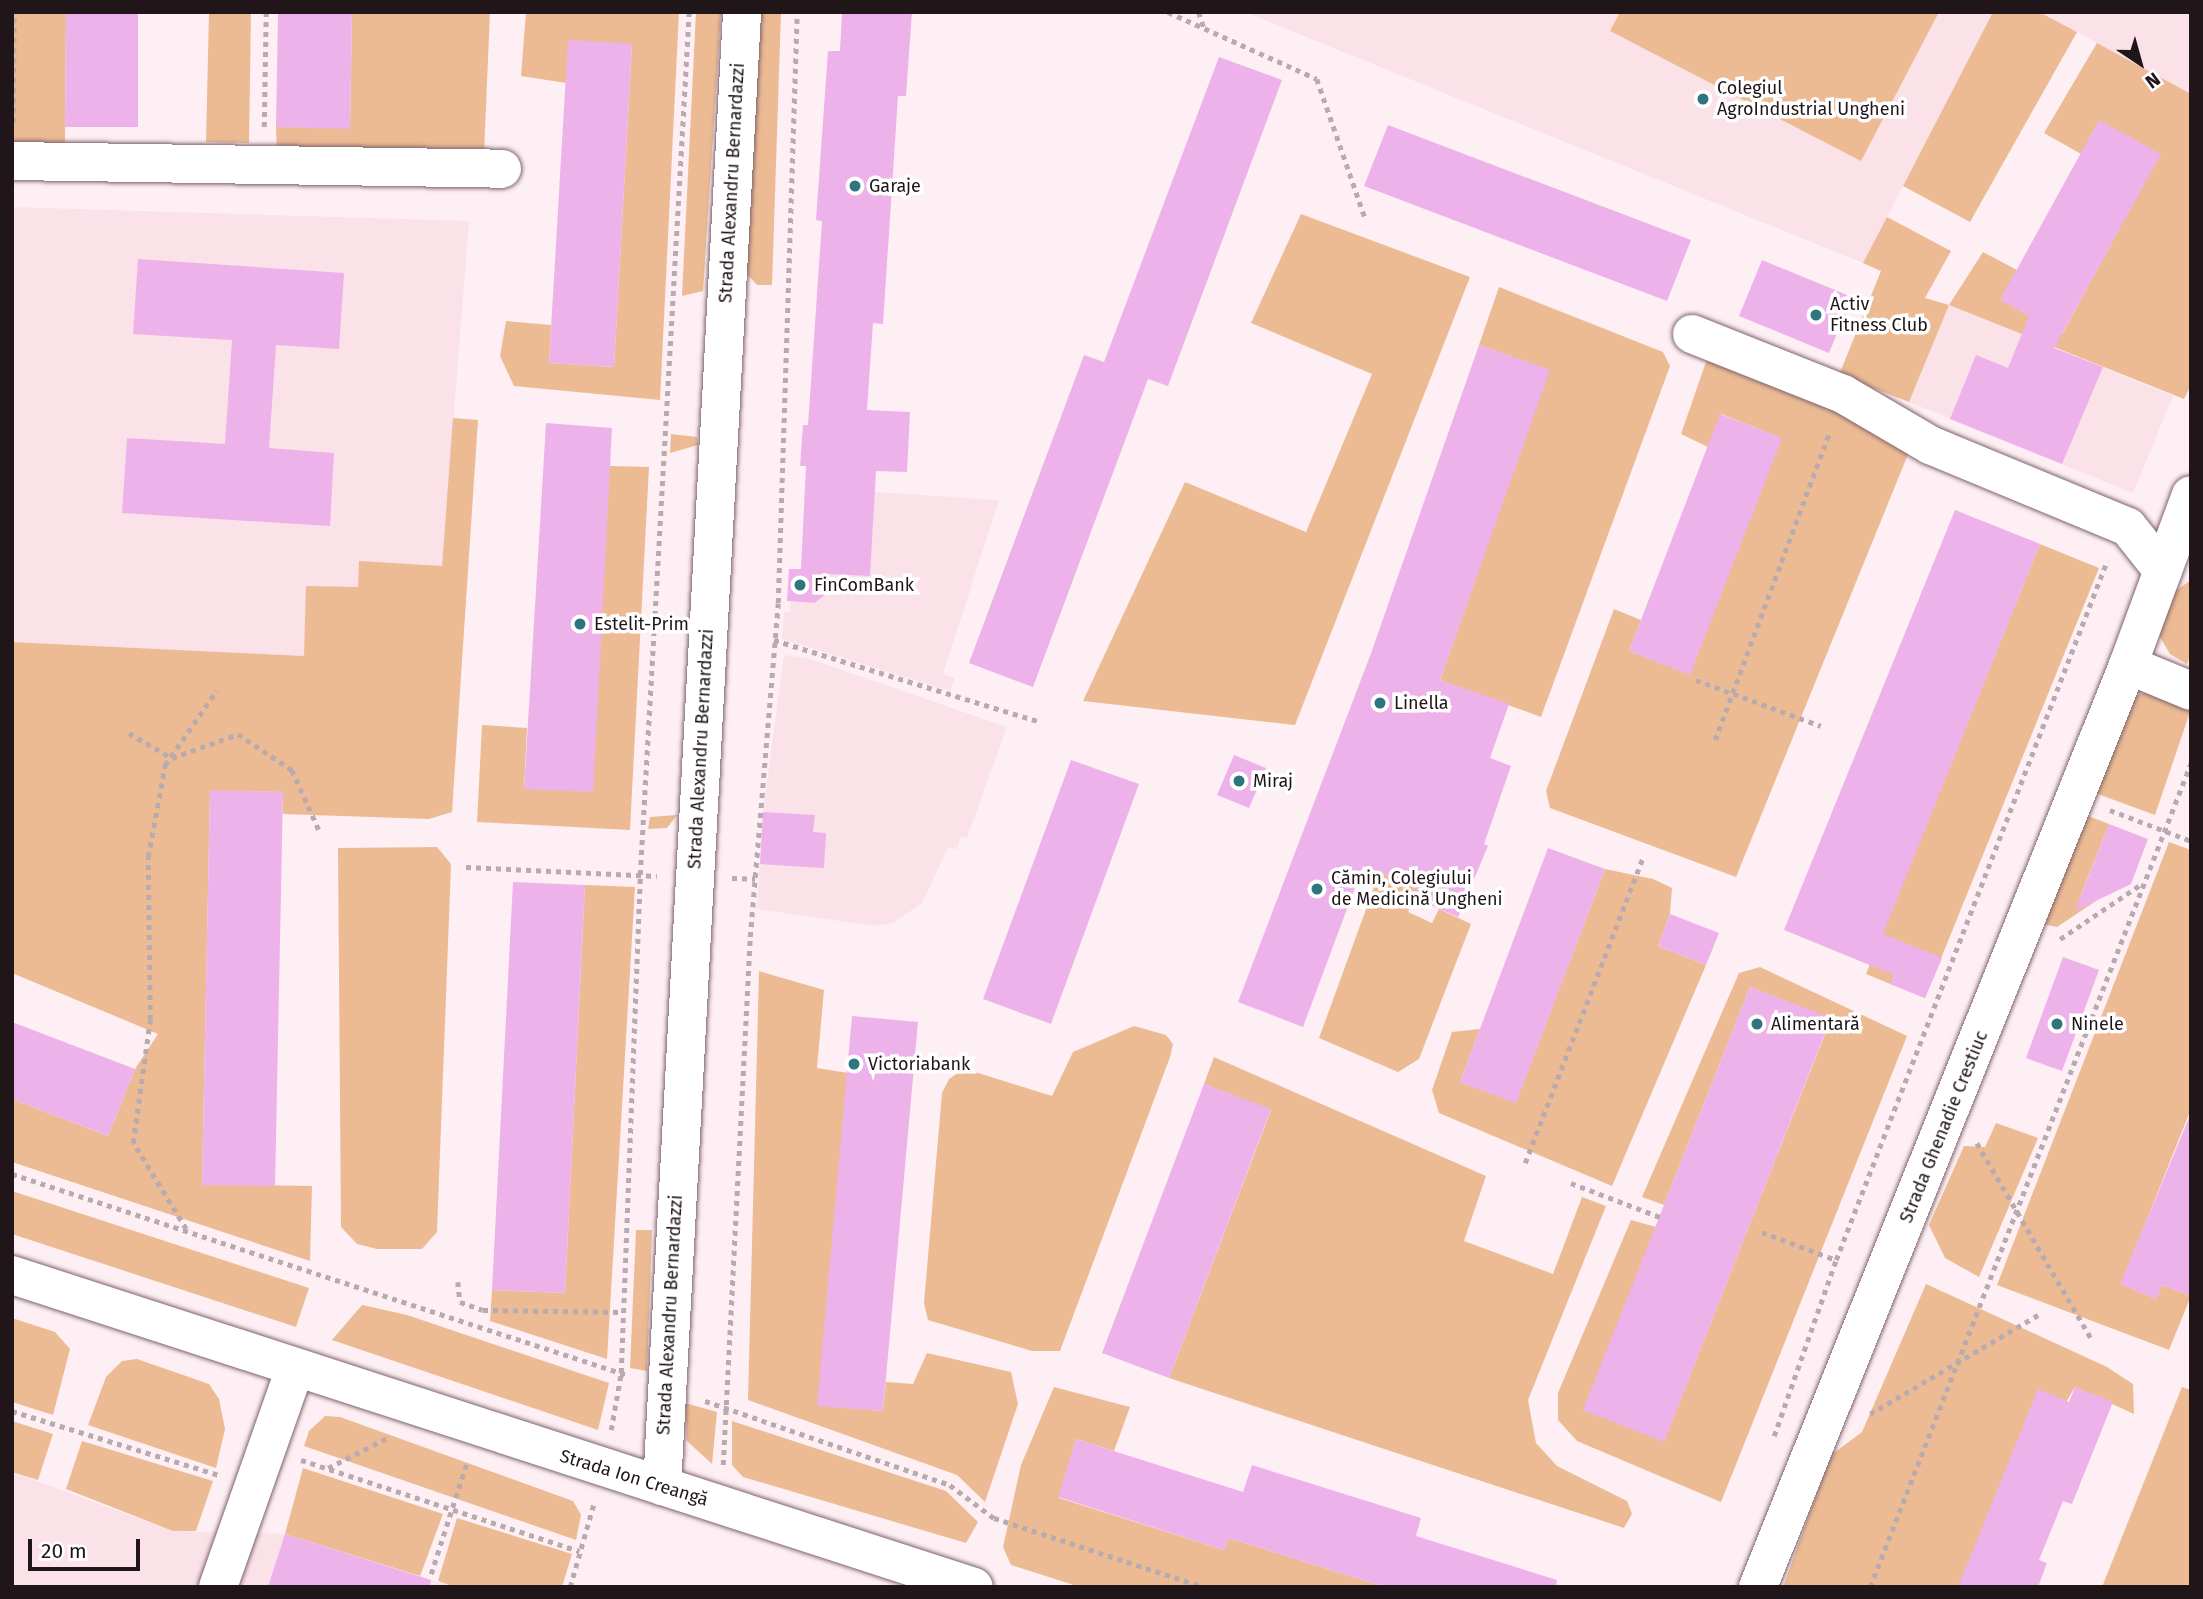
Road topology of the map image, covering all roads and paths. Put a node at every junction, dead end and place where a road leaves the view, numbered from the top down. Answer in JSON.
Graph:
{"nodes":[{"id":1,"x":14,"y":12,"type":"edge"},
{"id":2,"x":266,"y":12,"type":"edge"},
{"id":3,"x":689,"y":12,"type":"edge"},
{"id":4,"x":742,"y":12,"type":"edge"},
{"id":5,"x":797,"y":12,"type":"edge"},
{"id":6,"x":1168,"y":12,"type":"edge"},
{"id":7,"x":1199,"y":12,"type":"edge"},
{"id":8,"x":1204,"y":29,"type":"junction"},
{"id":9,"x":13,"y":161,"type":"edge"},
{"id":10,"x":264,"y":165,"type":"junction"},
{"id":11,"x":502,"y":169,"type":"dead end"},
{"id":12,"x":1365,"y":218,"type":"dead end"},
{"id":13,"x":1692,"y":334,"type":"dead end"},
{"id":14,"x":1843,"y":394,"type":"junction"},
{"id":15,"x":2191,"y":495,"type":"edge"},
{"id":16,"x":2121,"y":525,"type":"junction"},
{"id":17,"x":2163,"y":571,"type":"junction"},
{"id":18,"x":774,"y":640,"type":"junction"},
{"id":19,"x":2128,"y":665,"type":"junction"},
{"id":20,"x":1696,"y":680,"type":"dead end"},
{"id":21,"x":217,"y":690,"type":"dead end"},
{"id":22,"x":2191,"y":691,"type":"edge"},
{"id":23,"x":1732,"y":692,"type":"junction"},
{"id":24,"x":1040,"y":722,"type":"dead end"},
{"id":25,"x":1821,"y":726,"type":"dead end"},
{"id":26,"x":129,"y":733,"type":"dead end"},
{"id":27,"x":1715,"y":740,"type":"dead end"},
{"id":28,"x":172,"y":758,"type":"junction"},
{"id":29,"x":2191,"y":763,"type":"edge"},
{"id":30,"x":2076,"y":796,"type":"junction"},
{"id":31,"x":319,"y":830,"type":"dead end"},
{"id":32,"x":2165,"y":831,"type":"junction"},
{"id":33,"x":2189,"y":839,"type":"edge"},
{"id":34,"x":1643,"y":857,"type":"dead end"},
{"id":35,"x":466,"y":867,"type":"dead end"},
{"id":36,"x":640,"y":876,"type":"junction"},
{"id":37,"x":694,"y":876,"type":"junction"},
{"id":38,"x":754,"y":879,"type":"junction"},
{"id":39,"x":2144,"y":882,"type":"junction"},
{"id":40,"x":2048,"y":947,"type":"dead end"},
{"id":41,"x":1897,"y":1103,"type":"junction"},
{"id":42,"x":1946,"y":1123,"type":"junction"},
{"id":43,"x":1525,"y":1163,"type":"dead end"},
{"id":44,"x":12,"y":1174,"type":"edge"},
{"id":45,"x":1571,"y":1183,"type":"dead end"},
{"id":46,"x":2015,"y":1213,"type":"junction"},
{"id":47,"x":1660,"y":1217,"type":"dead end"},
{"id":48,"x":187,"y":1230,"type":"junction"},
{"id":49,"x":1762,"y":1232,"type":"dead end"},
{"id":50,"x":1836,"y":1260,"type":"junction"},
{"id":51,"x":12,"y":1275,"type":"edge"},
{"id":52,"x":458,"y":1282,"type":"dead end"},
{"id":53,"x":623,"y":1312,"type":"junction"},
{"id":54,"x":2038,"y":1315,"type":"dead end"},
{"id":55,"x":2091,"y":1338,"type":"dead end"},
{"id":56,"x":1960,"y":1361,"type":"junction"},
{"id":57,"x":295,"y":1368,"type":"junction"},
{"id":58,"x":621,"y":1373,"type":"junction"},
{"id":59,"x":666,"y":1386,"type":"junction"},
{"id":60,"x":726,"y":1410,"type":"junction"},
{"id":61,"x":12,"y":1411,"type":"edge"},
{"id":62,"x":396,"y":1433,"type":"dead end"},
{"id":63,"x":1773,"y":1440,"type":"dead end"},
{"id":64,"x":1813,"y":1447,"type":"junction"},
{"id":65,"x":266,"y":1448,"type":"junction"},
{"id":66,"x":468,"y":1457,"type":"dead end"},
{"id":67,"x":328,"y":1468,"type":"junction"},
{"id":68,"x":604,"y":1469,"type":"junction"},
{"id":69,"x":254,"y":1485,"type":"junction"},
{"id":70,"x":662,"y":1486,"type":"junction"},
{"id":71,"x":720,"y":1504,"type":"junction"},
{"id":72,"x":452,"y":1509,"type":"junction"},
{"id":73,"x":580,"y":1551,"type":"junction"},
{"id":74,"x":431,"y":1574,"type":"dead end"},
{"id":75,"x":218,"y":1587,"type":"edge"},
{"id":76,"x":570,"y":1587,"type":"edge"},
{"id":77,"x":974,"y":1587,"type":"edge"},
{"id":78,"x":1204,"y":1587,"type":"edge"},
{"id":79,"x":1758,"y":1587,"type":"edge"},
{"id":80,"x":1870,"y":1587,"type":"edge"}],
"edges":[{"from":1,"to":9,"type":"path"},
{"from":2,"to":10,"type":"path"},
{"from":3,"to":36,"type":"path"},
{"from":4,"to":37,"type":"street","name":"Strada Alexandru Bernardazzi"},
{"from":5,"to":18,"type":"path"},
{"from":6,"to":8,"type":"path"},
{"from":7,"to":8,"type":"path"},
{"from":8,"to":12,"type":"path"},
{"from":9,"to":10,"type":"street"},
{"from":10,"to":11,"type":"street"},
{"from":13,"to":14,"type":"street"},
{"from":14,"to":16,"type":"street"},
{"from":14,"to":23,"type":"path"},
{"from":15,"to":17,"type":"street","name":"Strada Ghenadie Crestiuc"},
{"from":16,"to":17,"type":"street"},
{"from":16,"to":41,"type":"path"},
{"from":17,"to":19,"type":"street","name":"Strada Ghenadie Crestiuc"},
{"from":18,"to":24,"type":"path"},
{"from":18,"to":38,"type":"path"},
{"from":19,"to":22,"type":"street"},
{"from":19,"to":30,"type":"street","name":"Strada Ghenadie Crestiuc"},
{"from":20,"to":23,"type":"path"},
{"from":21,"to":28,"type":"path"},
{"from":23,"to":25,"type":"path"},
{"from":23,"to":27,"type":"path"},
{"from":26,"to":28,"type":"path"},
{"from":28,"to":31,"type":"path"},
{"from":28,"to":48,"type":"path"},
{"from":29,"to":32,"type":"path"},
{"from":30,"to":32,"type":"path"},
{"from":30,"to":42,"type":"street","name":"Strada Ghenadie Crestiuc"},
{"from":32,"to":33,"type":"path"},
{"from":32,"to":39,"type":"path"},
{"from":34,"to":43,"type":"path"},
{"from":35,"to":36,"type":"path"},
{"from":36,"to":37,"type":"path"},
{"from":36,"to":53,"type":"path"},
{"from":37,"to":38,"type":"path"},
{"from":37,"to":59,"type":"street","name":"Strada Alexandru Bernardazzi"},
{"from":38,"to":60,"type":"path"},
{"from":39,"to":40,"type":"path"},
{"from":39,"to":46,"type":"path"},
{"from":41,"to":42,"type":"path"},
{"from":41,"to":50,"type":"path"},
{"from":42,"to":46,"type":"path"},
{"from":42,"to":64,"type":"street","name":"Strada Ghenadie Crestiuc"},
{"from":44,"to":48,"type":"path"},
{"from":45,"to":47,"type":"path"},
{"from":46,"to":55,"type":"path"},
{"from":46,"to":56,"type":"path"},
{"from":48,"to":58,"type":"path"},
{"from":49,"to":50,"type":"path"},
{"from":50,"to":63,"type":"path"},
{"from":51,"to":57,"type":"street","name":"Strada Ion Creangă"},
{"from":52,"to":53,"type":"path"},
{"from":53,"to":58,"type":"path"},
{"from":54,"to":56,"type":"path"},
{"from":56,"to":64,"type":"path"},
{"from":56,"to":80,"type":"path"},
{"from":57,"to":65,"type":"street"},
{"from":57,"to":68,"type":"street","name":"Strada Ion Creangă"},
{"from":58,"to":59,"type":"path"},
{"from":58,"to":68,"type":"path"},
{"from":59,"to":60,"type":"path"},
{"from":59,"to":70,"type":"street","name":"Strada Alexandru Bernardazzi"},
{"from":60,"to":71,"type":"path"},
{"from":60,"to":78,"type":"path"},
{"from":61,"to":69,"type":"path"},
{"from":62,"to":67,"type":"path"},
{"from":64,"to":79,"type":"street","name":"Strada Ghenadie Crestiuc"},
{"from":65,"to":67,"type":"path"},
{"from":65,"to":69,"type":"street"},
{"from":66,"to":72,"type":"path"},
{"from":67,"to":72,"type":"path"},
{"from":68,"to":70,"type":"street","name":"Strada Ion Creangă"},
{"from":68,"to":73,"type":"path"},
{"from":69,"to":75,"type":"street"},
{"from":70,"to":71,"type":"street","name":"Strada Ion Creangă"},
{"from":71,"to":77,"type":"street","name":"Strada Ion Creangă"},
{"from":72,"to":73,"type":"path"},
{"from":72,"to":74,"type":"path"},
{"from":73,"to":76,"type":"path"}]}
